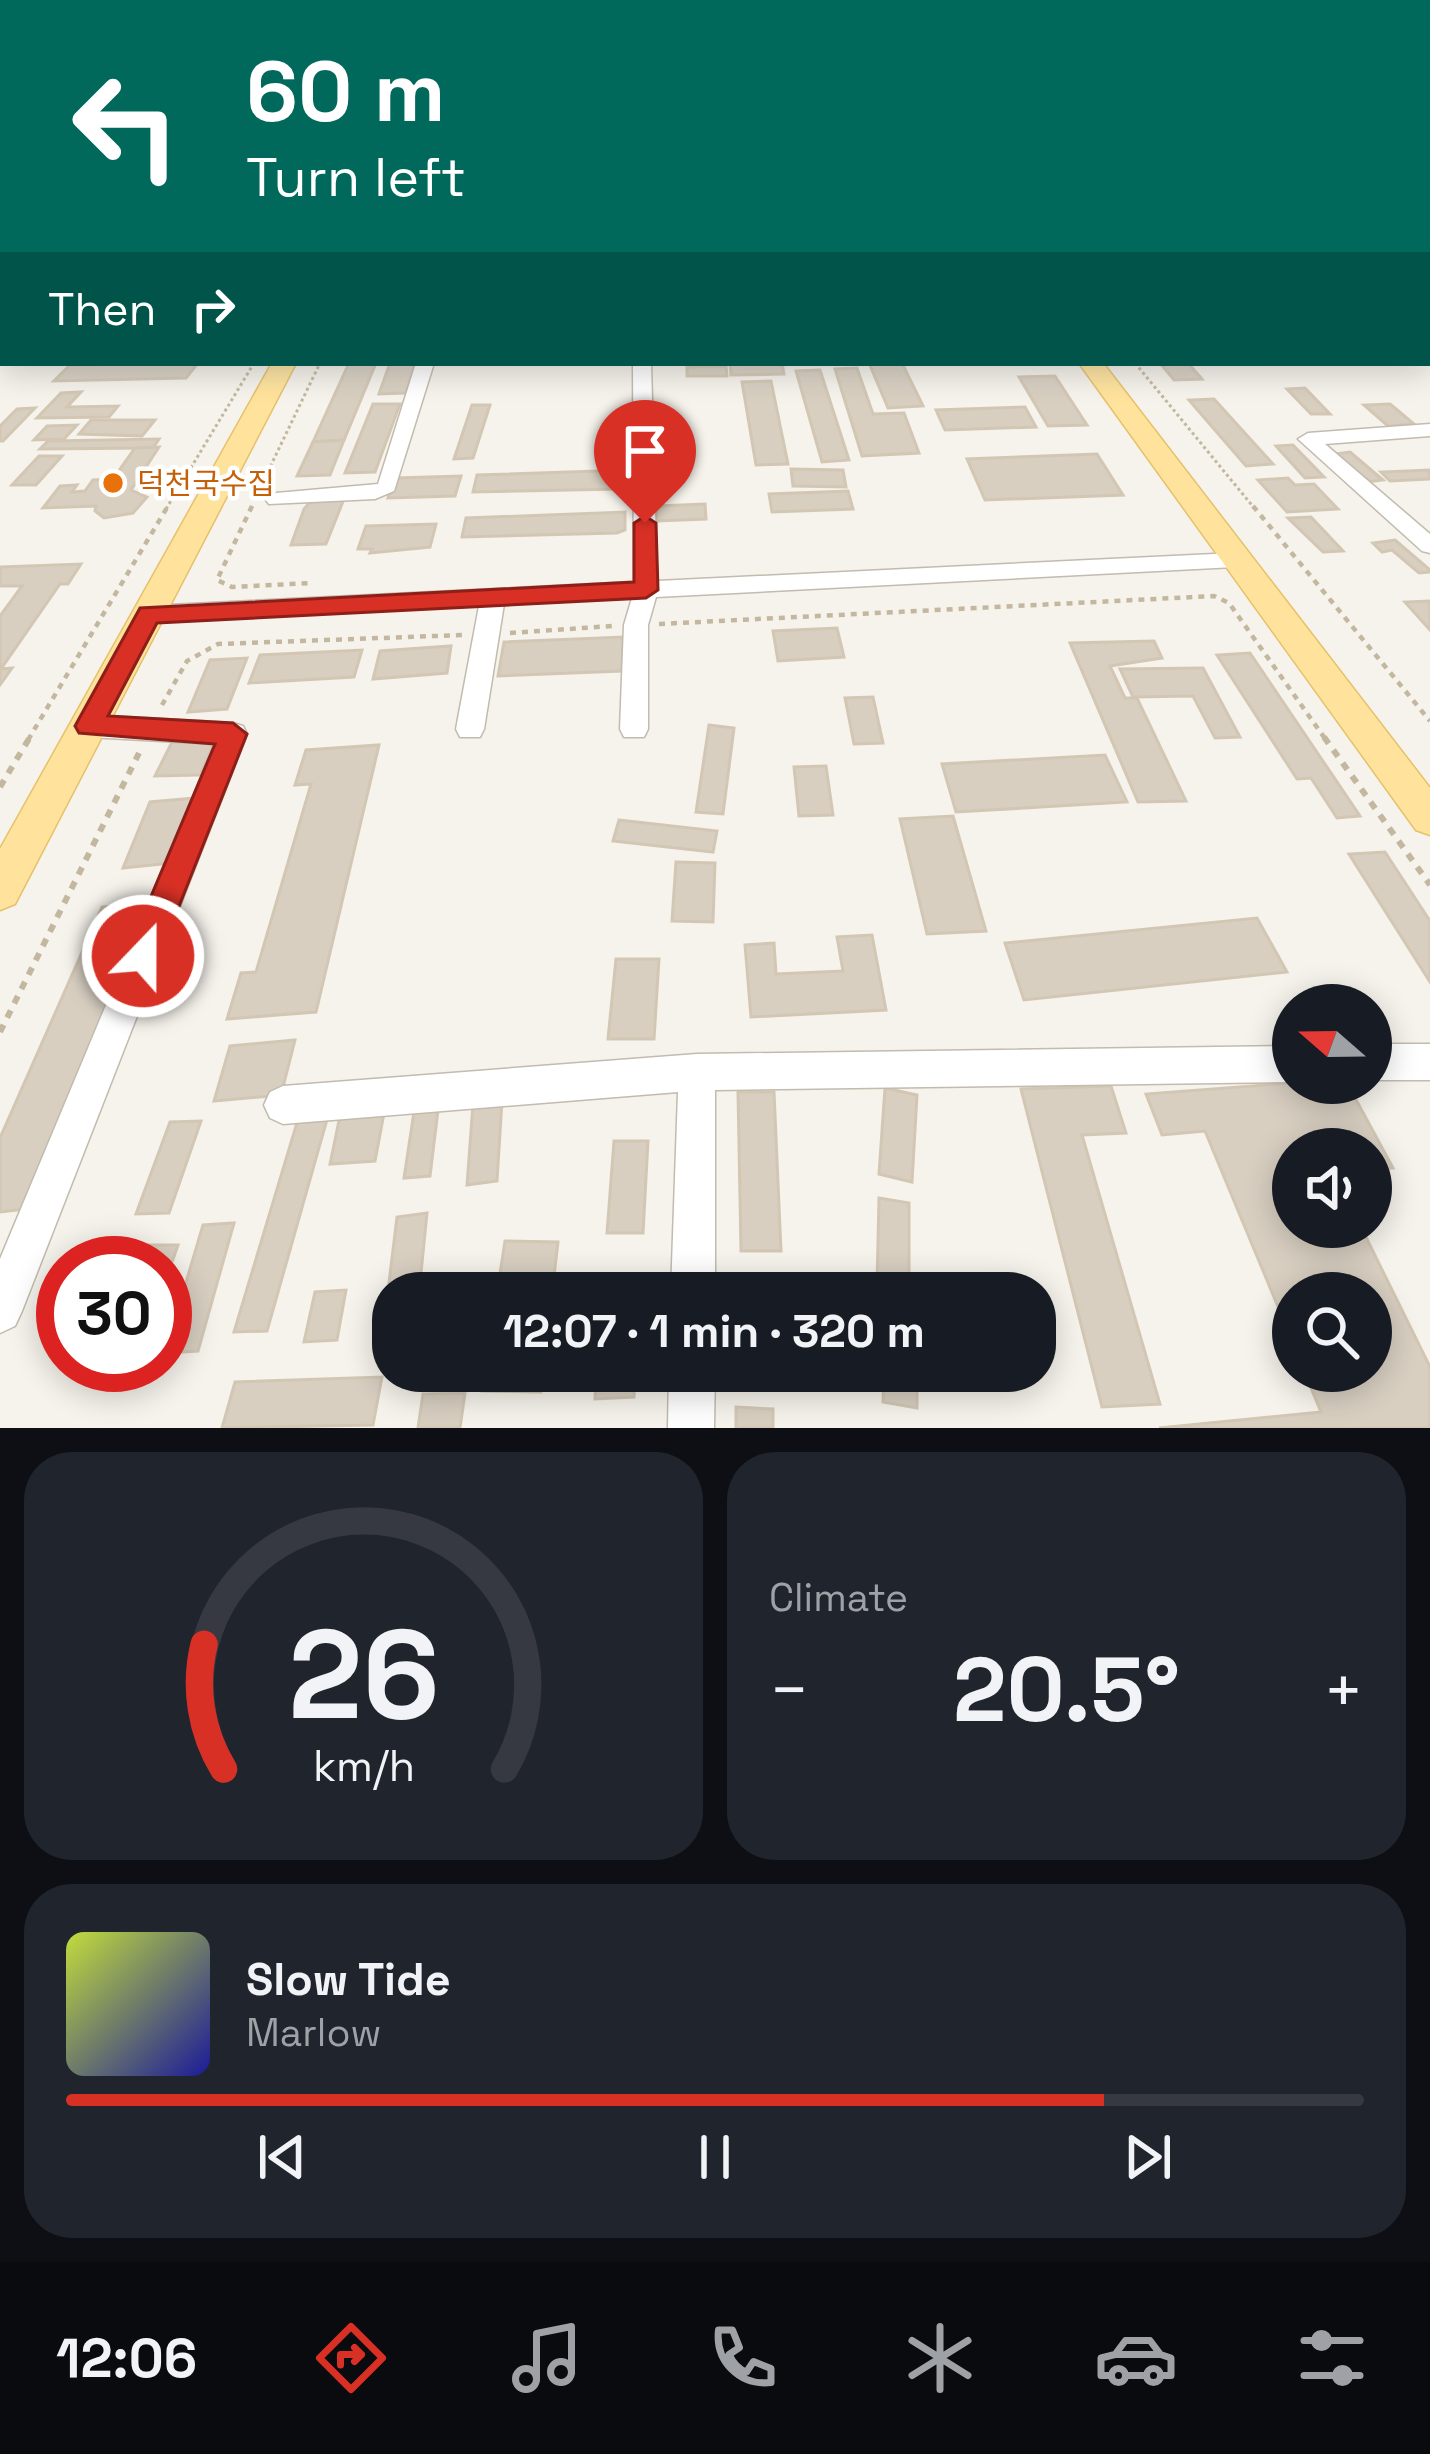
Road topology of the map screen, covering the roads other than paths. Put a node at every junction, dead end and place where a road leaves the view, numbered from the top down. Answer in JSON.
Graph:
{"nodes":[{"id":1,"x":282,"y":366,"type":"edge"},
{"id":2,"x":424,"y":366,"type":"edge"},
{"id":3,"x":642,"y":366,"type":"edge"},
{"id":4,"x":1093,"y":366,"type":"edge"},
{"id":5,"x":1430,"y":430,"type":"edge"},
{"id":6,"x":276,"y":499,"type":"dead end"},
{"id":7,"x":1430,"y":546,"type":"edge"},
{"id":8,"x":1235,"y":560,"type":"junction"},
{"id":9,"x":646,"y":590,"type":"junction"},
{"id":10,"x":493,"y":597,"type":"junction"},
{"id":11,"x":149,"y":614,"type":"junction"},
{"id":12,"x":88,"y":726,"type":"junction"},
{"id":13,"x":470,"y":729,"type":"dead end"},
{"id":14,"x":634,"y":729,"type":"dead end"},
{"id":15,"x":1430,"y":818,"type":"edge"},
{"id":16,"x":0,"y":890,"type":"edge"},
{"id":17,"x":1430,"y":1062,"type":"edge"},
{"id":18,"x":1392,"y":1063,"type":"edge"},
{"id":19,"x":1272,"y":1064,"type":"edge"},
{"id":20,"x":697,"y":1072,"type":"junction"},
{"id":21,"x":283,"y":1105,"type":"dead end"},
{"id":22,"x":693,"y":1272,"type":"edge"},
{"id":23,"x":0,"y":1311,"type":"edge"},
{"id":24,"x":692,"y":1392,"type":"edge"},
{"id":25,"x":691,"y":1428,"type":"edge"}],
"edges":[{"from":1,"to":11,"type":"main road"},
{"from":2,"to":6,"type":"street"},
{"from":3,"to":9,"type":"street"},
{"from":4,"to":8,"type":"main road"},
{"from":5,"to":7,"type":"street"},
{"from":8,"to":9,"type":"street"},
{"from":8,"to":15,"type":"main road"},
{"from":9,"to":10,"type":"street"},
{"from":9,"to":14,"type":"street"},
{"from":10,"to":11,"type":"street"},
{"from":10,"to":13,"type":"street"},
{"from":11,"to":12,"type":"main road"},
{"from":12,"to":16,"type":"main road"},
{"from":12,"to":23,"type":"street"},
{"from":17,"to":18,"type":"street"},
{"from":19,"to":20,"type":"street"},
{"from":20,"to":21,"type":"street"},
{"from":20,"to":22,"type":"street"},
{"from":24,"to":25,"type":"street"}]}
